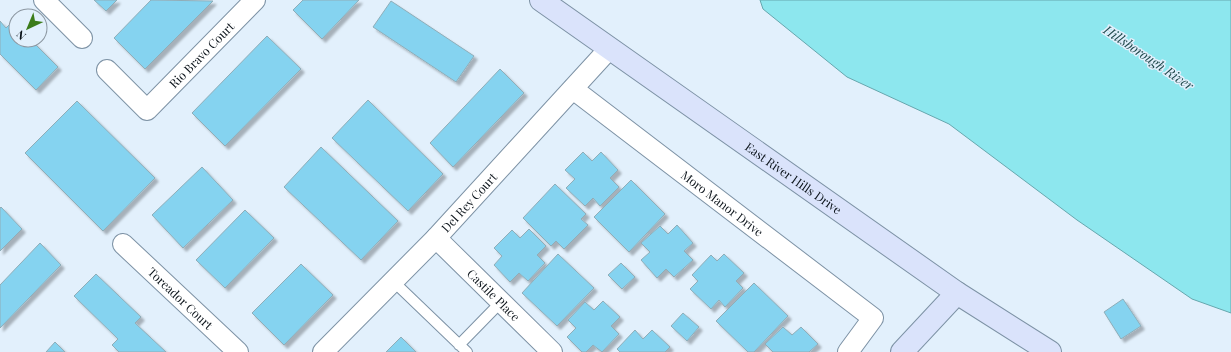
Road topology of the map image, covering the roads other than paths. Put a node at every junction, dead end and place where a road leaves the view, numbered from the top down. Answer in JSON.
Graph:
{"nodes":[{"id":1,"x":44,"y":0,"type":"edge"},
{"id":2,"x":255,"y":0,"type":"edge"},
{"id":3,"x":541,"y":0,"type":"edge"},
{"id":4,"x":82,"y":38,"type":"dead end"},
{"id":5,"x":609,"y":49,"type":"junction"},
{"id":6,"x":107,"y":70,"type":"dead end"},
{"id":7,"x":573,"y":89,"type":"junction"},
{"id":8,"x":436,"y":238,"type":"junction"},
{"id":9,"x":123,"y":244,"type":"dead end"},
{"id":10,"x":394,"y":281,"type":"junction"},
{"id":11,"x":957,"y":293,"type":"junction"},
{"id":12,"x":501,"y":302,"type":"junction"},
{"id":13,"x":463,"y":348,"type":"edge"},
{"id":14,"x":238,"y":352,"type":"edge"},
{"id":15,"x":323,"y":352,"type":"edge"},
{"id":16,"x":552,"y":352,"type":"edge"},
{"id":17,"x":848,"y":352,"type":"edge"},
{"id":18,"x":902,"y":352,"type":"edge"},
{"id":19,"x":1050,"y":352,"type":"edge"}],
"edges":[{"from":1,"to":4,"type":"street"},
{"from":2,"to":6,"type":"street","name":"Rio Bravo Court"},
{"from":3,"to":5,"type":"street","name":"East River Hills Drive"},
{"from":5,"to":7,"type":"street","name":"Del Rey Court"},
{"from":5,"to":11,"type":"street","name":"East River Hills Drive"},
{"from":7,"to":8,"type":"street","name":"Del Rey Court"},
{"from":7,"to":17,"type":"street","name":"Moro Manor Drive"},
{"from":8,"to":10,"type":"street","name":"Del Rey Court"},
{"from":8,"to":12,"type":"street","name":"Castile Place"},
{"from":9,"to":14,"type":"street","name":"Toreador Court"},
{"from":10,"to":13,"type":"lane"},
{"from":10,"to":15,"type":"street","name":"Del Rey Court"},
{"from":11,"to":18,"type":"street"},
{"from":11,"to":19,"type":"street","name":"East River Hills Drive"},
{"from":12,"to":13,"type":"lane"},
{"from":12,"to":16,"type":"street","name":"Castile Place"}]}
